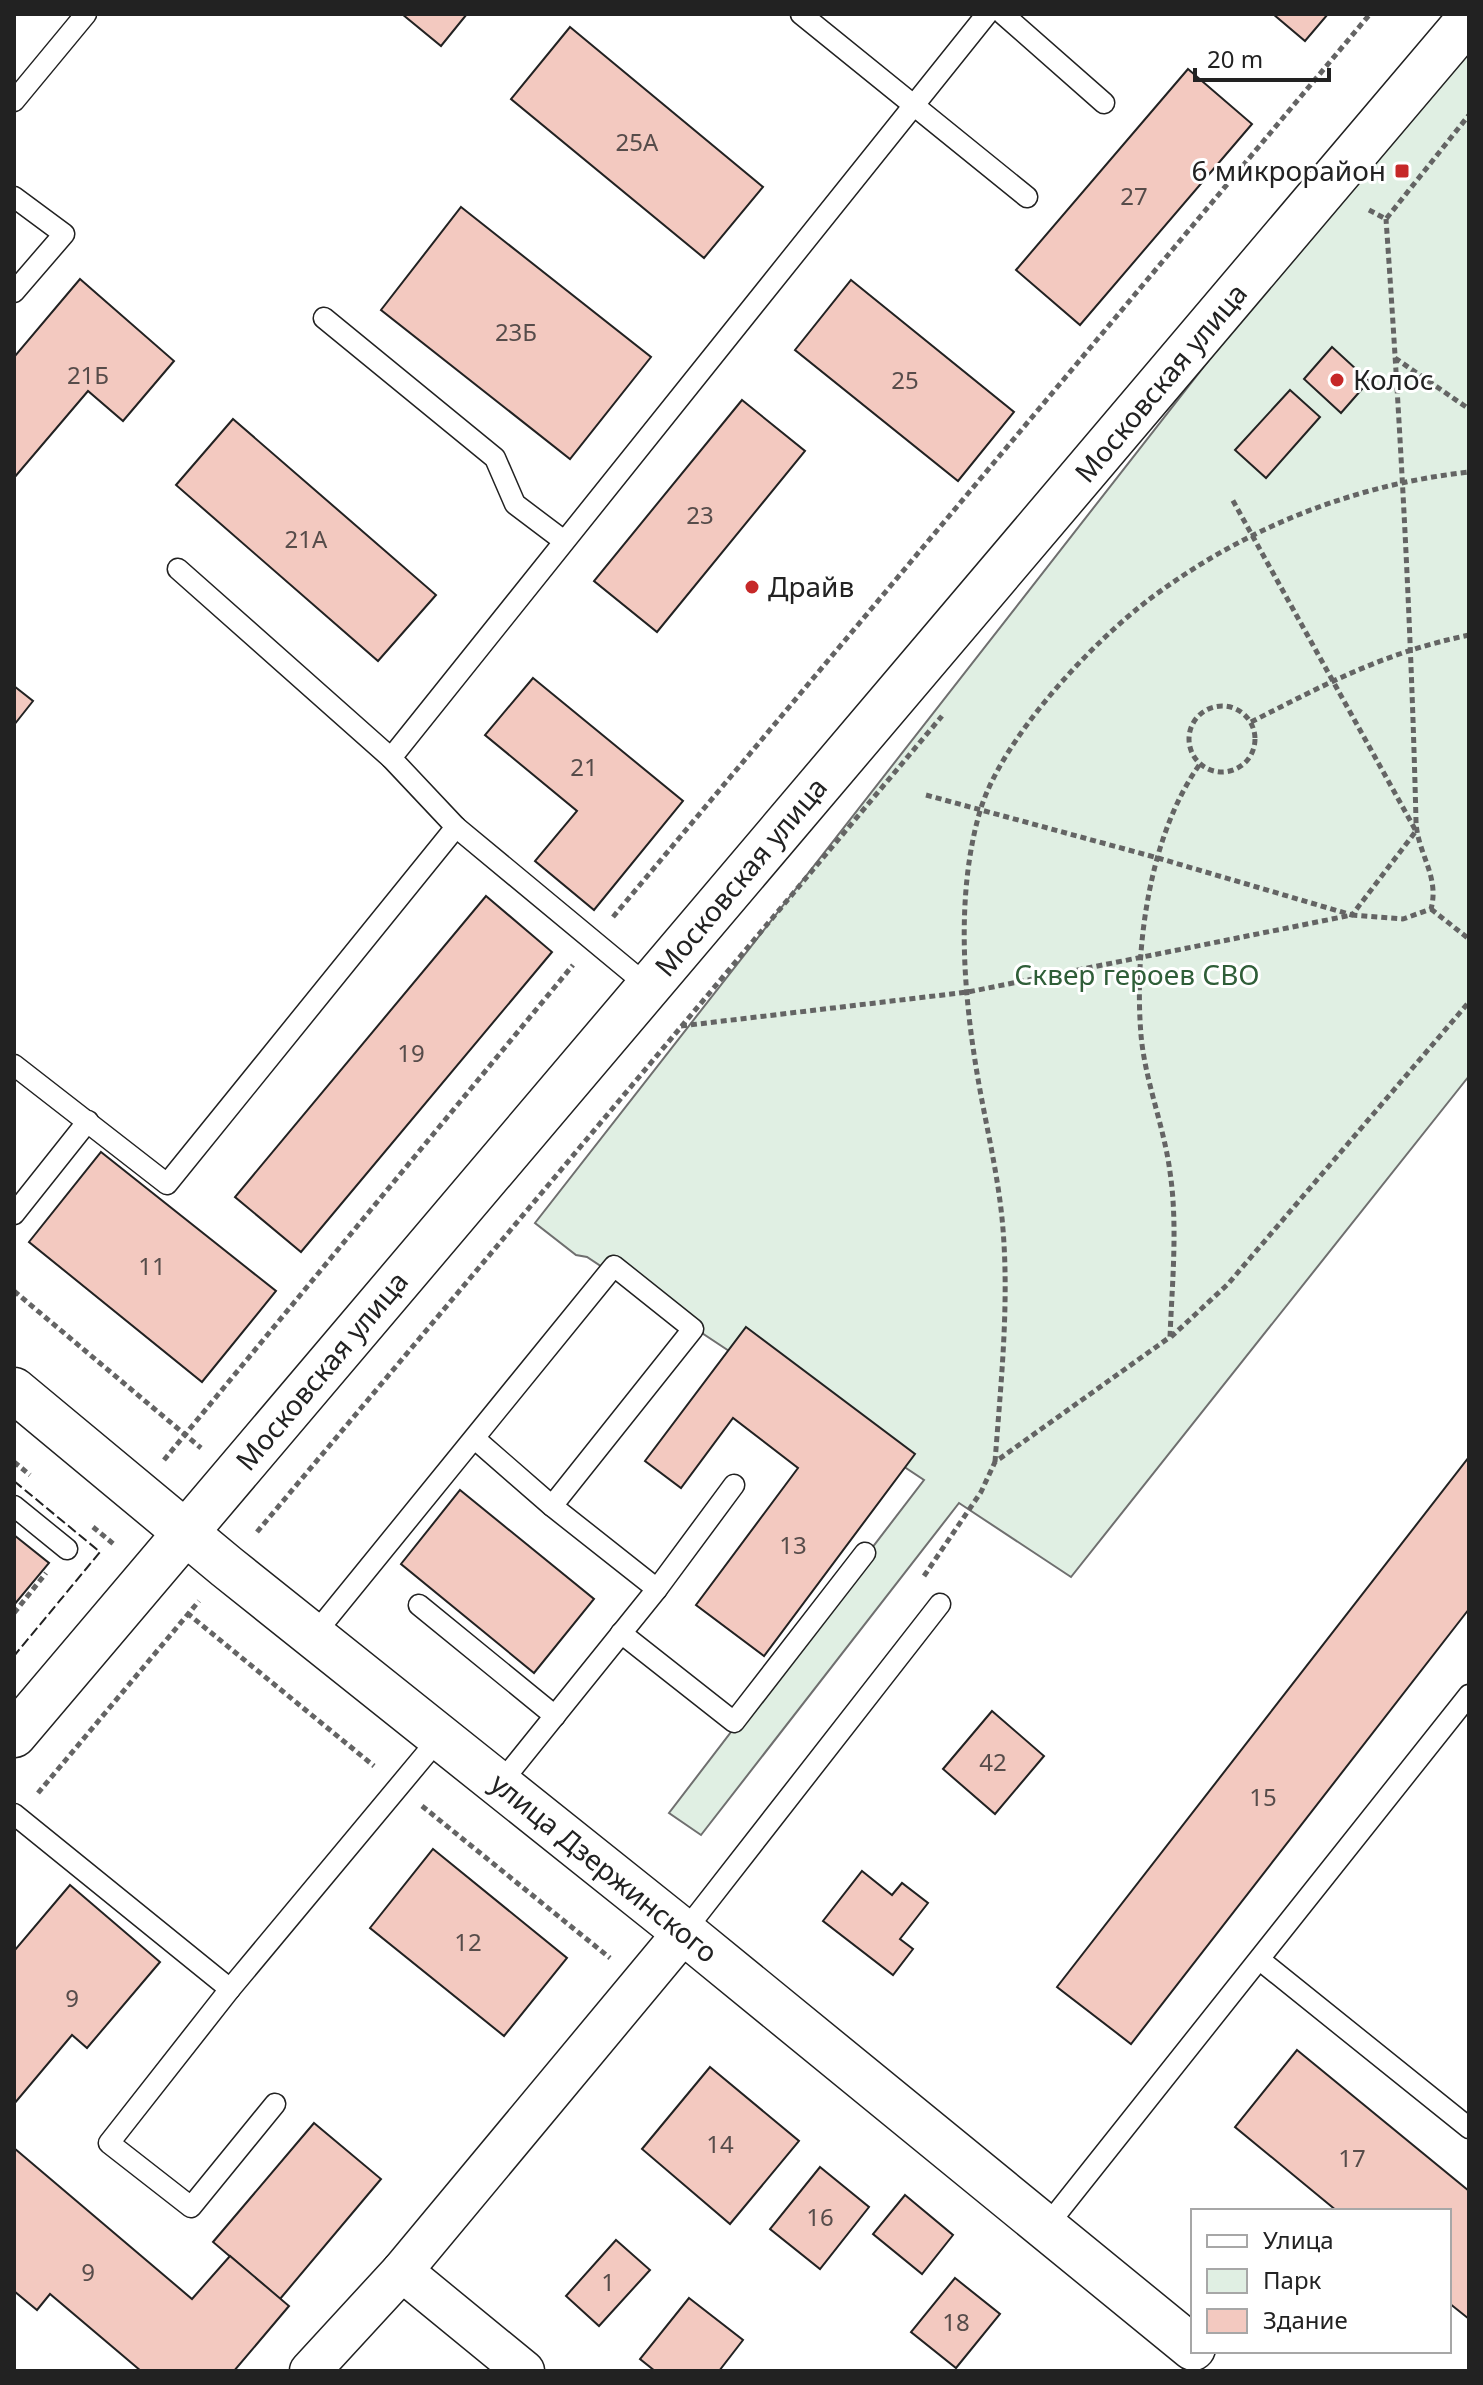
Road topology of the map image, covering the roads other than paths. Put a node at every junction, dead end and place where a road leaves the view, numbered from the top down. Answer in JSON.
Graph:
{"nodes":[{"id":1,"x":86,"y":14,"type":"edge"},
{"id":2,"x":801,"y":14,"type":"edge"},
{"id":3,"x":987,"y":14,"type":"edge"},
{"id":4,"x":1003,"y":14,"type":"edge"},
{"id":5,"x":1469,"y":19,"type":"edge"},
{"id":6,"x":14,"y":101,"type":"edge"},
{"id":7,"x":915,"y":103,"type":"junction"},
{"id":8,"x":1104,"y":103,"type":"dead end"},
{"id":9,"x":14,"y":197,"type":"edge"},
{"id":10,"x":1027,"y":197,"type":"dead end"},
{"id":11,"x":14,"y":292,"type":"edge"},
{"id":12,"x":324,"y":318,"type":"dead end"},
{"id":13,"x":564,"y":541,"type":"junction"},
{"id":14,"x":178,"y":569,"type":"dead end"},
{"id":15,"x":391,"y":758,"type":"junction"},
{"id":16,"x":456,"y":827,"type":"junction"},
{"id":17,"x":649,"y":987,"type":"junction"},
{"id":18,"x":14,"y":1065,"type":"edge"},
{"id":19,"x":88,"y":1121,"type":"junction"},
{"id":20,"x":14,"y":1214,"type":"edge"},
{"id":21,"x":14,"y":1390,"type":"edge"},
{"id":22,"x":474,"y":1438,"type":"junction"},
{"id":23,"x":734,"y":1485,"type":"dead end"},
{"id":24,"x":14,"y":1506,"type":"edge"},
{"id":25,"x":552,"y":1506,"type":"junction"},
{"id":26,"x":186,"y":1533,"type":"junction"},
{"id":27,"x":67,"y":1549,"type":"road end"},
{"id":28,"x":865,"y":1553,"type":"dead end"},
{"id":29,"x":657,"y":1589,"type":"junction"},
{"id":30,"x":940,"y":1604,"type":"dead end"},
{"id":31,"x":419,"y":1605,"type":"dead end"},
{"id":32,"x":621,"y":1633,"type":"junction"},
{"id":33,"x":313,"y":1636,"type":"junction"},
{"id":34,"x":1469,"y":1695,"type":"edge"},
{"id":35,"x":555,"y":1716,"type":"junction"},
{"id":36,"x":18,"y":1722,"type":"edge"},
{"id":37,"x":440,"y":1737,"type":"junction"},
{"id":38,"x":499,"y":1785,"type":"junction"},
{"id":39,"x":16,"y":1815,"type":"edge"},
{"id":40,"x":684,"y":1932,"type":"junction"},
{"id":41,"x":1260,"y":1960,"type":"junction"},
{"id":42,"x":230,"y":1989,"type":"junction"},
{"id":43,"x":275,"y":2104,"type":"dead end"},
{"id":44,"x":1469,"y":2128,"type":"edge"},
{"id":45,"x":1046,"y":2227,"type":"junction"},
{"id":46,"x":402,"y":2271,"type":"junction"},
{"id":47,"x":1191,"y":2346,"type":"edge"},
{"id":48,"x":1200,"y":2353,"type":"edge"},
{"id":49,"x":310,"y":2371,"type":"edge"},
{"id":50,"x":524,"y":2371,"type":"edge"},
{"id":51,"x":1222,"y":2371,"type":"edge"}],
"edges":[{"from":1,"to":6,"type":"lane"},
{"from":2,"to":7,"type":"lane"},
{"from":3,"to":7,"type":"lane"},
{"from":4,"to":8,"type":"lane"},
{"from":5,"to":17,"type":"street","name":"Московская улица"},
{"from":7,"to":10,"type":"lane"},
{"from":7,"to":13,"type":"lane"},
{"from":9,"to":11,"type":"lane"},
{"from":12,"to":13,"type":"lane"},
{"from":13,"to":15,"type":"lane"},
{"from":14,"to":15,"type":"lane"},
{"from":15,"to":16,"type":"lane"},
{"from":16,"to":17,"type":"lane"},
{"from":16,"to":19,"type":"lane"},
{"from":17,"to":26,"type":"street","name":"Московская улица"},
{"from":18,"to":19,"type":"lane"},
{"from":19,"to":20,"type":"lane"},
{"from":21,"to":26,"type":"street","name":"улица Дзержинского"},
{"from":22,"to":25,"type":"lane"},
{"from":22,"to":25,"type":"lane"},
{"from":22,"to":33,"type":"lane"},
{"from":23,"to":29,"type":"lane"},
{"from":24,"to":27,"type":"lane"},
{"from":25,"to":29,"type":"lane"},
{"from":26,"to":33,"type":"street","name":"улица Дзержинского"},
{"from":26,"to":36,"type":"street","name":"Московская улица"},
{"from":28,"to":32,"type":"lane"},
{"from":29,"to":32,"type":"lane"},
{"from":30,"to":40,"type":"lane"},
{"from":31,"to":35,"type":"lane"},
{"from":32,"to":35,"type":"lane"},
{"from":33,"to":37,"type":"street","name":"улица Дзержинского"},
{"from":34,"to":41,"type":"lane"},
{"from":35,"to":38,"type":"lane"},
{"from":37,"to":38,"type":"street","name":"улица Дзержинского"},
{"from":37,"to":42,"type":"lane"},
{"from":38,"to":40,"type":"street","name":"улица Дзержинского"},
{"from":39,"to":42,"type":"lane"},
{"from":40,"to":45,"type":"street","name":"улица Дзержинского"},
{"from":40,"to":46,"type":"street"},
{"from":41,"to":44,"type":"lane"},
{"from":41,"to":45,"type":"lane"},
{"from":42,"to":43,"type":"lane"},
{"from":45,"to":47,"type":"street","name":"улица Дзержинского"},
{"from":46,"to":49,"type":"street"},
{"from":46,"to":50,"type":"street"},
{"from":48,"to":51,"type":"street","name":"улица Дзержинского"}]}
